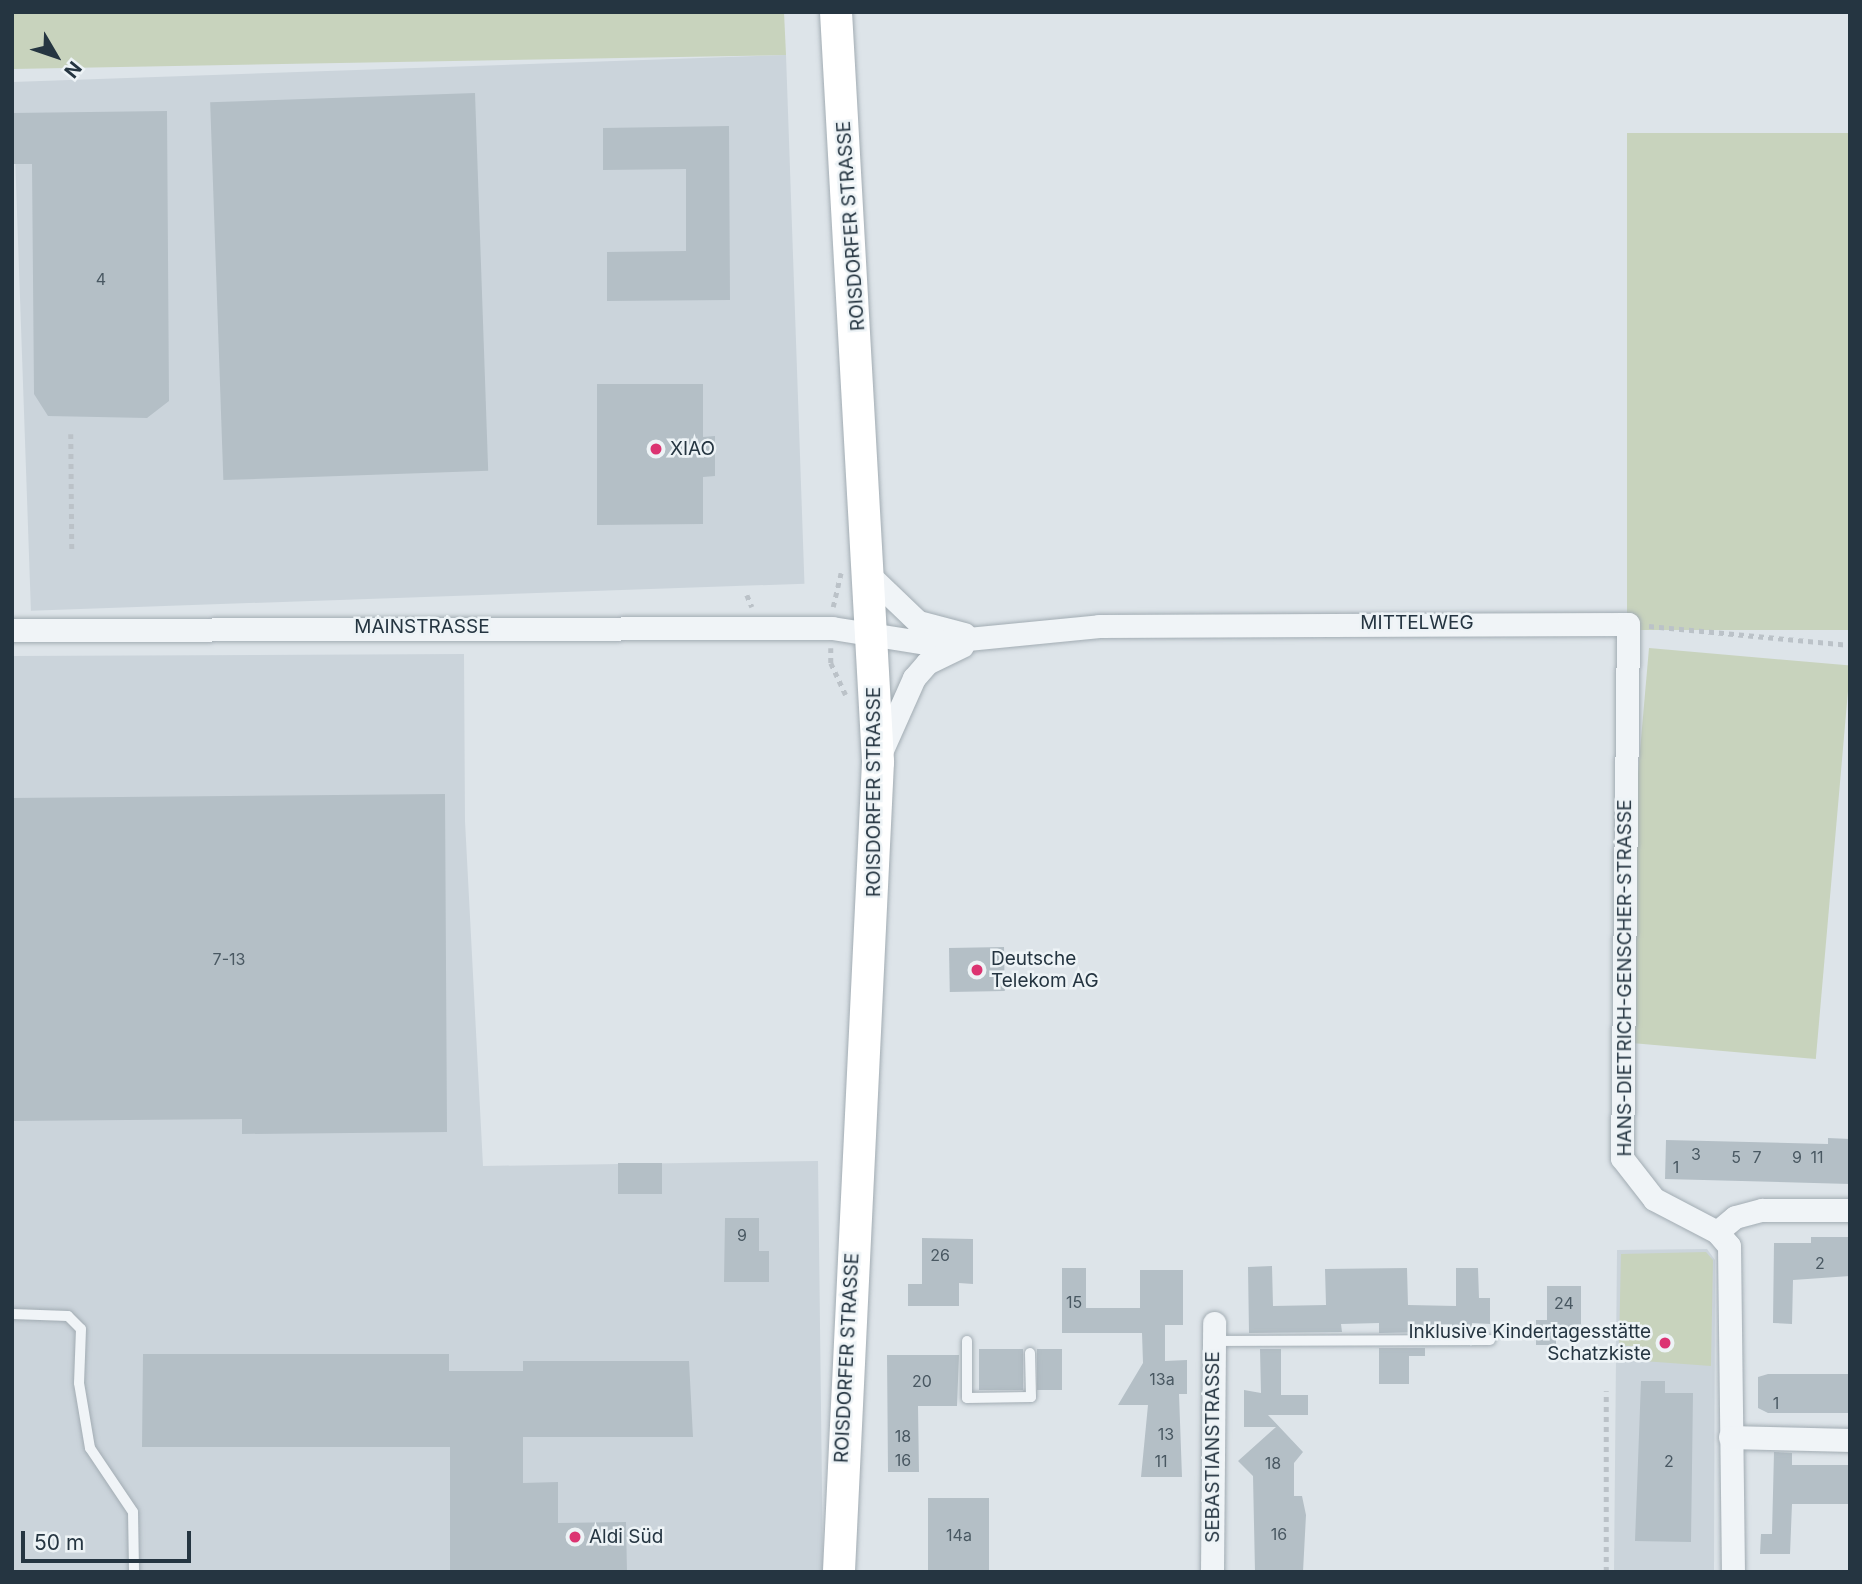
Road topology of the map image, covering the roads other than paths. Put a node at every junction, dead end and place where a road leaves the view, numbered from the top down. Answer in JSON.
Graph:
{"nodes":[{"id":1,"x":836,"y":12,"type":"edge"},
{"id":2,"x":868,"y":574,"type":"junction"},
{"id":3,"x":1628,"y":624,"type":"joint"},
{"id":4,"x":832,"y":628,"type":"joint"},
{"id":5,"x":12,"y":630,"type":"edge"},
{"id":6,"x":873,"y":634,"type":"junction"},
{"id":7,"x":984,"y":639,"type":"junction"},
{"id":8,"x":878,"y":762,"type":"junction"},
{"id":9,"x":1850,"y":1210,"type":"edge"},
{"id":10,"x":1717,"y":1232,"type":"junction"},
{"id":11,"x":12,"y":1314,"type":"edge"},
{"id":12,"x":1213,"y":1332,"type":"joint"},
{"id":13,"x":1490,"y":1340,"type":"dead end"},
{"id":14,"x":967,"y":1341,"type":"dead end"},
{"id":15,"x":1030,"y":1353,"type":"dead end"},
{"id":16,"x":1730,"y":1437,"type":"junction"},
{"id":17,"x":1850,"y":1440,"type":"edge"},
{"id":18,"x":134,"y":1572,"type":"edge"},
{"id":19,"x":839,"y":1572,"type":"edge"},
{"id":20,"x":1212,"y":1572,"type":"edge"},
{"id":21,"x":1732,"y":1572,"type":"edge"}],
"edges":[{"from":1,"to":2,"type":"main road","name":"ROISDORFER STRASSE"},
{"from":2,"to":6,"type":"main road","name":"ROISDORFER STRASSE"},
{"from":2,"to":7,"type":"street","name":"MITTELWEG"},
{"from":3,"to":7,"type":"street","name":"MITTELWEG"},
{"from":3,"to":10,"type":"street","name":"HANS-DIETRICH-GENSCHER-STRASSE"},
{"from":4,"to":5,"type":"street","name":"MAINSTRASSE"},
{"from":4,"to":6,"type":"street","name":"MITTELWEG"},
{"from":6,"to":7,"type":"street","name":"MITTELWEG"},
{"from":6,"to":8,"type":"main road","name":"ROISDORFER STRASSE"},
{"from":7,"to":8,"type":"street","name":"MITTELWEG"},
{"from":8,"to":19,"type":"main road","name":"ROISDORFER STRASSE"},
{"from":9,"to":10,"type":"street"},
{"from":10,"to":16,"type":"street"},
{"from":11,"to":18,"type":"lane"},
{"from":12,"to":13,"type":"lane"},
{"from":12,"to":20,"type":"street","name":"SEBASTIANSTRASSE"},
{"from":14,"to":15,"type":"lane"},
{"from":16,"to":17,"type":"street"},
{"from":16,"to":21,"type":"street"}]}
